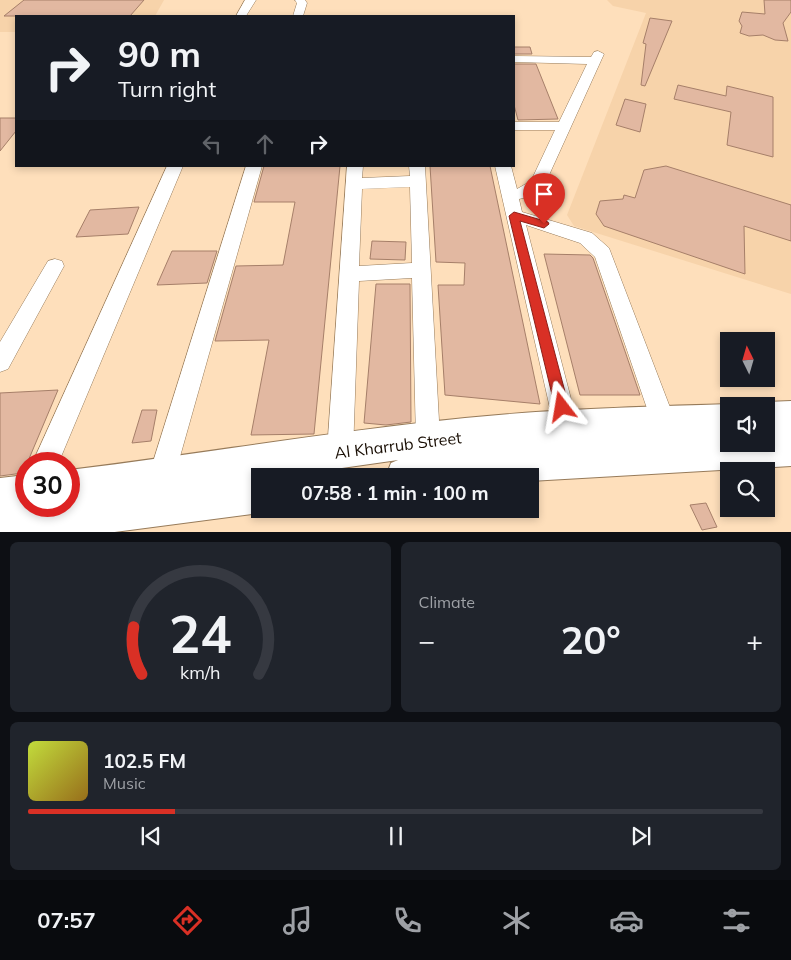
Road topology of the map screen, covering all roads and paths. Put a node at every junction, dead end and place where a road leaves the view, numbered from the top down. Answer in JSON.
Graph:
{"nodes":[{"id":1,"x":251,"y":0,"type":"edge"},
{"id":2,"x":300,"y":0,"type":"edge"},
{"id":3,"x":242,"y":15,"type":"edge"},
{"id":4,"x":298,"y":15,"type":"edge"},
{"id":5,"x":515,"y":59,"type":"edge"},
{"id":6,"x":515,"y":126,"type":"edge"},
{"id":7,"x":564,"y":126,"type":"junction"},
{"id":8,"x":175,"y":167,"type":"edge"},
{"id":9,"x":254,"y":167,"type":"edge"},
{"id":10,"x":503,"y":167,"type":"edge"},
{"id":11,"x":418,"y":174,"type":"edge"},
{"id":12,"x":355,"y":175,"type":"edge"},
{"id":13,"x":510,"y":196,"type":"junction"},
{"id":14,"x":514,"y":216,"type":"junction"},
{"id":15,"x":55,"y":266,"type":"dead end"},
{"id":16,"x":420,"y":270,"type":"junction"},
{"id":17,"x":349,"y":274,"type":"junction"},
{"id":18,"x":0,"y":362,"type":"edge"},
{"id":19,"x":791,"y":418,"type":"edge"},
{"id":20,"x":775,"y":419,"type":"edge"},
{"id":21,"x":720,"y":421,"type":"edge"},
{"id":22,"x":664,"y":423,"type":"junction"},
{"id":23,"x":566,"y":426,"type":"junction"},
{"id":24,"x":428,"y":439,"type":"junction"},
{"id":25,"x":532,"y":446,"type":"junction"},
{"id":26,"x":791,"y":448,"type":"edge"},
{"id":27,"x":50,"y":452,"type":"edge"},
{"id":28,"x":340,"y":452,"type":"junction"},
{"id":29,"x":438,"y":468,"type":"edge"},
{"id":30,"x":161,"y":478,"type":"junction"},
{"id":31,"x":80,"y":488,"type":"edge"},
{"id":32,"x":15,"y":495,"type":"edge"},
{"id":33,"x":251,"y":495,"type":"edge"},
{"id":34,"x":0,"y":497,"type":"edge"},
{"id":35,"x":0,"y":527,"type":"edge"}],
"edges":[{"from":1,"to":3,"type":"street"},
{"from":2,"to":4,"type":"street"},
{"from":5,"to":7,"type":"street"},
{"from":6,"to":7,"type":"street"},
{"from":7,"to":13,"type":"street"},
{"from":8,"to":27,"type":"street"},
{"from":9,"to":30,"type":"street"},
{"from":10,"to":13,"type":"street"},
{"from":11,"to":12,"type":"street"},
{"from":11,"to":16,"type":"street"},
{"from":12,"to":17,"type":"street"},
{"from":13,"to":14,"type":"street"},
{"from":14,"to":22,"type":"street"},
{"from":14,"to":23,"type":"street"},
{"from":15,"to":18,"type":"street"},
{"from":16,"to":17,"type":"street"},
{"from":16,"to":24,"type":"street"},
{"from":17,"to":28,"type":"street"},
{"from":19,"to":20,"type":"main road"},
{"from":21,"to":22,"type":"main road","name":"Al Kharrub Street"},
{"from":22,"to":23,"type":"main road","name":"Al Kharrub Street"},
{"from":23,"to":25,"type":"main road","name":"Al Kharrub Street"},
{"from":24,"to":25,"type":"main road","name":"Al Kharrub Street"},
{"from":24,"to":28,"type":"main road","name":"Al Kharrub Street"},
{"from":25,"to":26,"type":"main road","name":"Al Kharrub Street"},
{"from":25,"to":29,"type":"main road","name":"Al Kharrub Street"},
{"from":28,"to":30,"type":"main road","name":"Al Kharrub Street"},
{"from":30,"to":31,"type":"main road","name":"Al Kharrub Street"},
{"from":32,"to":34,"type":"main road"},
{"from":33,"to":35,"type":"main road"}]}
